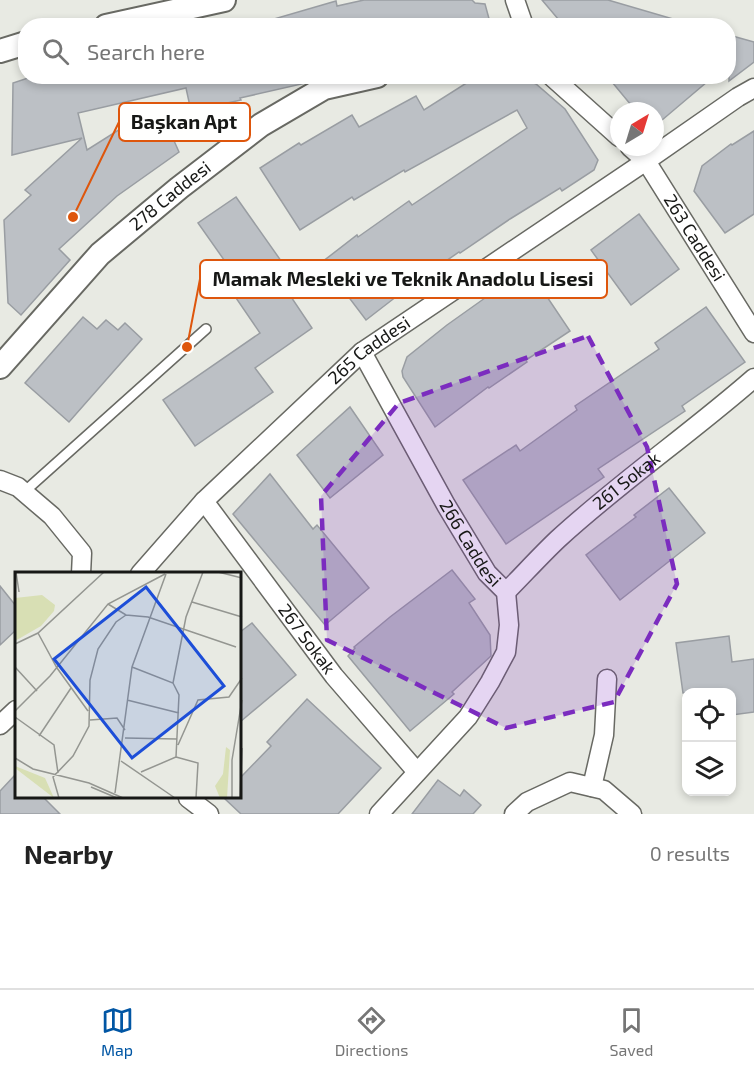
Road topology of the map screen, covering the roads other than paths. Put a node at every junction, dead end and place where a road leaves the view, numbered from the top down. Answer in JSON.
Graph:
{"nodes":[{"id":1,"x":224,"y":0,"type":"edge"},
{"id":2,"x":514,"y":0,"type":"edge"},
{"id":3,"x":142,"y":18,"type":"edge"},
{"id":4,"x":521,"y":18,"type":"edge"},
{"id":5,"x":18,"y":45,"type":"edge"},
{"id":6,"x":0,"y":51,"type":"edge"},
{"id":7,"x":342,"y":84,"type":"edge"},
{"id":8,"x":560,"y":84,"type":"edge"},
{"id":9,"x":754,"y":88,"type":"edge"},
{"id":10,"x":610,"y":129,"type":"edge"},
{"id":11,"x":640,"y":156,"type":"edge"},
{"id":12,"x":646,"y":161,"type":"junction"},
{"id":13,"x":206,"y":329,"type":"dead end"},
{"id":14,"x":754,"y":333,"type":"edge"},
{"id":15,"x":362,"y":351,"type":"junction"},
{"id":16,"x":0,"y":367,"type":"edge"},
{"id":17,"x":754,"y":378,"type":"edge"},
{"id":18,"x":0,"y":480,"type":"edge"},
{"id":19,"x":24,"y":492,"type":"junction"},
{"id":20,"x":204,"y":501,"type":"junction"},
{"id":21,"x":81,"y":572,"type":"edge"},
{"id":22,"x":142,"y":572,"type":"edge"},
{"id":23,"x":506,"y":592,"type":"junction"},
{"id":24,"x":607,"y":680,"type":"dead end"},
{"id":25,"x":15,"y":711,"type":"edge"},
{"id":26,"x":0,"y":725,"type":"edge"},
{"id":27,"x":417,"y":772,"type":"junction"},
{"id":28,"x":592,"y":787,"type":"junction"},
{"id":29,"x":190,"y":799,"type":"edge"},
{"id":30,"x":209,"y":814,"type":"edge"},
{"id":31,"x":379,"y":814,"type":"edge"},
{"id":32,"x":514,"y":814,"type":"edge"},
{"id":33,"x":632,"y":814,"type":"edge"}],
"edges":[{"from":1,"to":3,"type":"street"},
{"from":2,"to":4,"type":"street"},
{"from":5,"to":6,"type":"street"},
{"from":7,"to":16,"type":"street","name":"278 Caddesi"},
{"from":8,"to":10,"type":"street"},
{"from":9,"to":12,"type":"street","name":"265 Caddesi"},
{"from":11,"to":12,"type":"street","name":"263 Caddesi"},
{"from":12,"to":14,"type":"street","name":"263 Caddesi"},
{"from":12,"to":15,"type":"street","name":"265 Caddesi"},
{"from":13,"to":19,"type":"lane"},
{"from":15,"to":20,"type":"street","name":"265 Caddesi"},
{"from":15,"to":23,"type":"street","name":"266 Caddesi"},
{"from":17,"to":23,"type":"street","name":"261 Sokak"},
{"from":18,"to":19,"type":"street"},
{"from":19,"to":21,"type":"street"},
{"from":20,"to":22,"type":"street","name":"265 Caddesi"},
{"from":20,"to":27,"type":"street","name":"267 Sokak"},
{"from":23,"to":27,"type":"street","name":"266 Caddesi"},
{"from":24,"to":28,"type":"street"},
{"from":25,"to":26,"type":"street"},
{"from":27,"to":31,"type":"street","name":"266 Caddesi"},
{"from":28,"to":32,"type":"street"},
{"from":28,"to":33,"type":"street"},
{"from":29,"to":30,"type":"street"}]}
